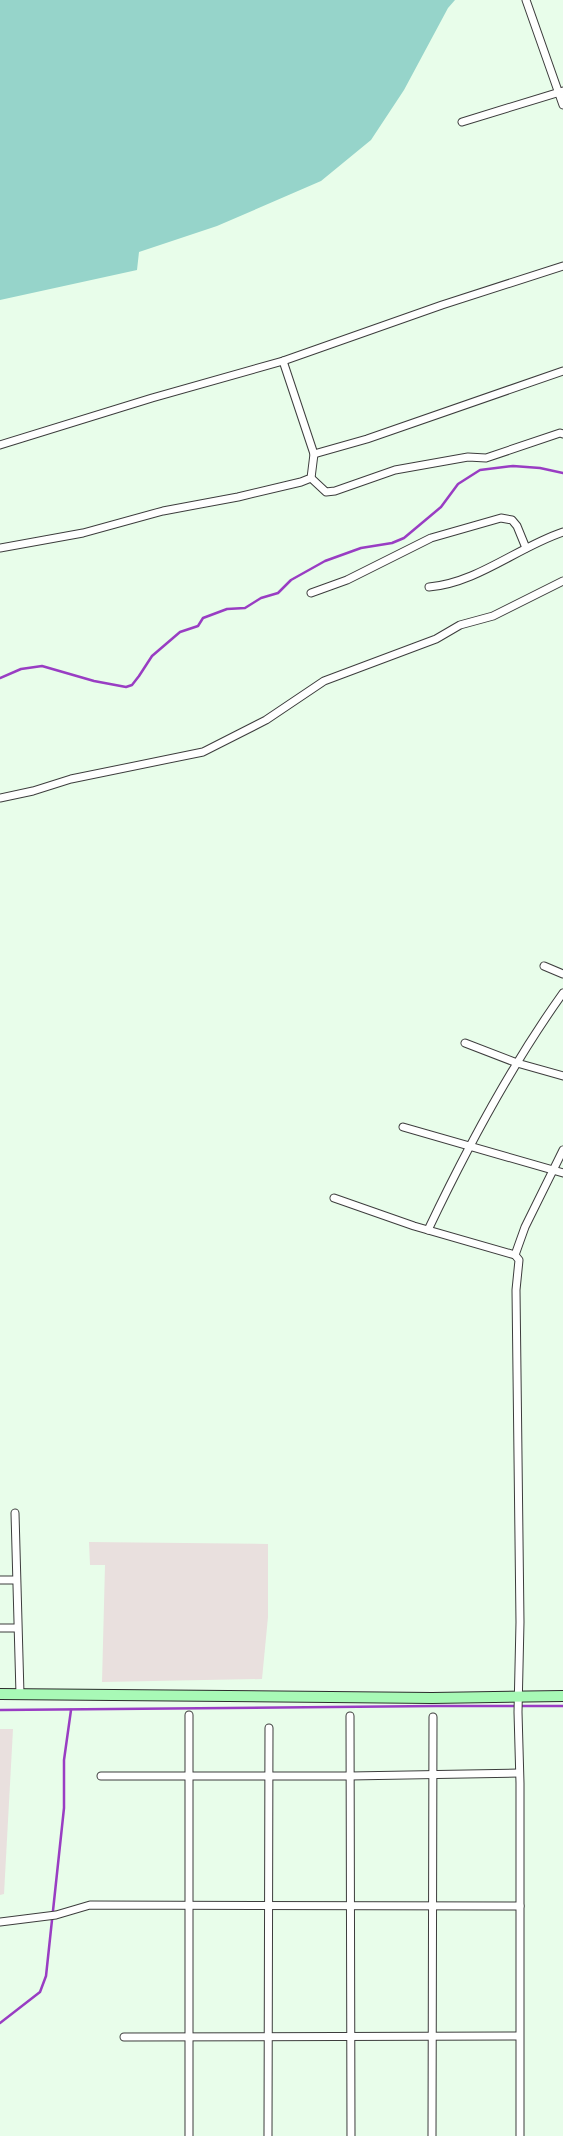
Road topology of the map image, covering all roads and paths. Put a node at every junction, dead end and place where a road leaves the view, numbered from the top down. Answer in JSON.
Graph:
{"nodes":[{"id":1,"x":526,"y":0,"type":"edge"},
{"id":2,"x":561,"y":92,"type":"edge"},
{"id":3,"x":563,"y":105,"type":"edge"},
{"id":4,"x":462,"y":122,"type":"dead end"},
{"id":5,"x":563,"y":266,"type":"edge"},
{"id":6,"x":283,"y":361,"type":"junction"},
{"id":7,"x":563,"y":371,"type":"edge"},
{"id":8,"x":563,"y":434,"type":"edge"},
{"id":9,"x":0,"y":445,"type":"edge"},
{"id":10,"x":314,"y":454,"type":"junction"},
{"id":11,"x":310,"y":478,"type":"junction"},
{"id":12,"x":563,"y":532,"type":"edge"},
{"id":13,"x":0,"y":548,"type":"edge"},
{"id":14,"x":526,"y":548,"type":"junction"},
{"id":15,"x":563,"y":581,"type":"edge"},
{"id":16,"x":429,"y":586,"type":"dead end"},
{"id":17,"x":311,"y":593,"type":"dead end"},
{"id":18,"x":0,"y":798,"type":"edge"},
{"id":19,"x":544,"y":966,"type":"dead end"},
{"id":20,"x":563,"y":974,"type":"edge"},
{"id":21,"x":563,"y":993,"type":"edge"},
{"id":22,"x":465,"y":1043,"type":"dead end"},
{"id":23,"x":517,"y":1063,"type":"junction"},
{"id":24,"x":563,"y":1076,"type":"edge"},
{"id":25,"x":403,"y":1127,"type":"dead end"},
{"id":26,"x":470,"y":1145,"type":"junction"},
{"id":27,"x":563,"y":1150,"type":"edge"},
{"id":28,"x":553,"y":1170,"type":"junction"},
{"id":29,"x":563,"y":1173,"type":"edge"},
{"id":30,"x":334,"y":1198,"type":"dead end"},
{"id":31,"x":428,"y":1230,"type":"junction"},
{"id":32,"x":515,"y":1256,"type":"junction"},
{"id":33,"x":14,"y":1513,"type":"dead end"},
{"id":34,"x":0,"y":1580,"type":"edge"},
{"id":35,"x":16,"y":1580,"type":"junction"},
{"id":36,"x":0,"y":1628,"type":"edge"},
{"id":37,"x":17,"y":1628,"type":"junction"},
{"id":38,"x":0,"y":1694,"type":"edge"},
{"id":39,"x":20,"y":1694,"type":"junction"},
{"id":40,"x":563,"y":1696,"type":"edge"},
{"id":41,"x":518,"y":1704,"type":"junction"},
{"id":42,"x":189,"y":1715,"type":"dead end"},
{"id":43,"x":350,"y":1716,"type":"dead end"},
{"id":44,"x":433,"y":1717,"type":"dead end"},
{"id":45,"x":269,"y":1728,"type":"dead end"},
{"id":46,"x":520,"y":1773,"type":"junction"},
{"id":47,"x":433,"y":1774,"type":"junction"},
{"id":48,"x":189,"y":1775,"type":"junction"},
{"id":49,"x":269,"y":1775,"type":"junction"},
{"id":50,"x":101,"y":1776,"type":"dead end"},
{"id":51,"x":350,"y":1776,"type":"junction"},
{"id":52,"x":189,"y":1905,"type":"junction"},
{"id":53,"x":269,"y":1906,"type":"junction"},
{"id":54,"x":350,"y":1906,"type":"junction"},
{"id":55,"x":432,"y":1906,"type":"junction"},
{"id":56,"x":520,"y":1906,"type":"junction"},
{"id":57,"x":0,"y":1922,"type":"edge"},
{"id":58,"x":432,"y":2036,"type":"junction"},
{"id":59,"x":518,"y":2036,"type":"junction"},
{"id":60,"x":124,"y":2037,"type":"dead end"},
{"id":61,"x":189,"y":2037,"type":"junction"},
{"id":62,"x":268,"y":2037,"type":"junction"},
{"id":63,"x":351,"y":2037,"type":"junction"},
{"id":64,"x":189,"y":2136,"type":"edge"},
{"id":65,"x":268,"y":2136,"type":"edge"},
{"id":66,"x":351,"y":2136,"type":"edge"},
{"id":67,"x":432,"y":2136,"type":"edge"},
{"id":68,"x":520,"y":2136,"type":"edge"}],
"edges":[{"from":1,"to":2,"type":"street"},
{"from":2,"to":3,"type":"street"},
{"from":2,"to":4,"type":"street"},
{"from":5,"to":6,"type":"street"},
{"from":6,"to":9,"type":"street"},
{"from":6,"to":10,"type":"street"},
{"from":7,"to":10,"type":"street"},
{"from":8,"to":11,"type":"street"},
{"from":10,"to":11,"type":"street"},
{"from":11,"to":13,"type":"street"},
{"from":12,"to":14,"type":"street"},
{"from":14,"to":16,"type":"street"},
{"from":14,"to":17,"type":"street"},
{"from":15,"to":18,"type":"street"},
{"from":19,"to":20,"type":"street"},
{"from":21,"to":23,"type":"street"},
{"from":22,"to":23,"type":"street"},
{"from":23,"to":24,"type":"street"},
{"from":23,"to":26,"type":"street"},
{"from":25,"to":26,"type":"street"},
{"from":26,"to":28,"type":"street"},
{"from":26,"to":31,"type":"street"},
{"from":27,"to":28,"type":"street"},
{"from":28,"to":29,"type":"street"},
{"from":28,"to":32,"type":"street"},
{"from":30,"to":31,"type":"street"},
{"from":31,"to":32,"type":"street"},
{"from":32,"to":41,"type":"street"},
{"from":33,"to":35,"type":"street"},
{"from":34,"to":35,"type":"street"},
{"from":35,"to":37,"type":"street"},
{"from":36,"to":37,"type":"street"},
{"from":37,"to":39,"type":"street"},
{"from":38,"to":39,"type":"street"},
{"from":39,"to":41,"type":"street"},
{"from":40,"to":41,"type":"street"},
{"from":41,"to":46,"type":"street"},
{"from":42,"to":48,"type":"street"},
{"from":43,"to":51,"type":"street"},
{"from":44,"to":47,"type":"street"},
{"from":45,"to":49,"type":"street"},
{"from":46,"to":47,"type":"street"},
{"from":46,"to":56,"type":"street"},
{"from":47,"to":51,"type":"street"},
{"from":47,"to":55,"type":"street"},
{"from":48,"to":49,"type":"street"},
{"from":48,"to":50,"type":"street"},
{"from":48,"to":52,"type":"street"},
{"from":49,"to":51,"type":"street"},
{"from":49,"to":53,"type":"street"},
{"from":51,"to":54,"type":"street"},
{"from":52,"to":53,"type":"street"},
{"from":52,"to":57,"type":"street"},
{"from":52,"to":61,"type":"street"},
{"from":53,"to":54,"type":"street"},
{"from":53,"to":62,"type":"street"},
{"from":54,"to":55,"type":"street"},
{"from":54,"to":63,"type":"street"},
{"from":55,"to":56,"type":"street"},
{"from":55,"to":58,"type":"street"},
{"from":56,"to":59,"type":"street"},
{"from":58,"to":59,"type":"street"},
{"from":58,"to":63,"type":"street"},
{"from":58,"to":67,"type":"street"},
{"from":59,"to":68,"type":"street"},
{"from":60,"to":61,"type":"street"},
{"from":61,"to":62,"type":"street"},
{"from":61,"to":64,"type":"street"},
{"from":62,"to":63,"type":"street"},
{"from":62,"to":65,"type":"street"},
{"from":63,"to":66,"type":"street"}]}
